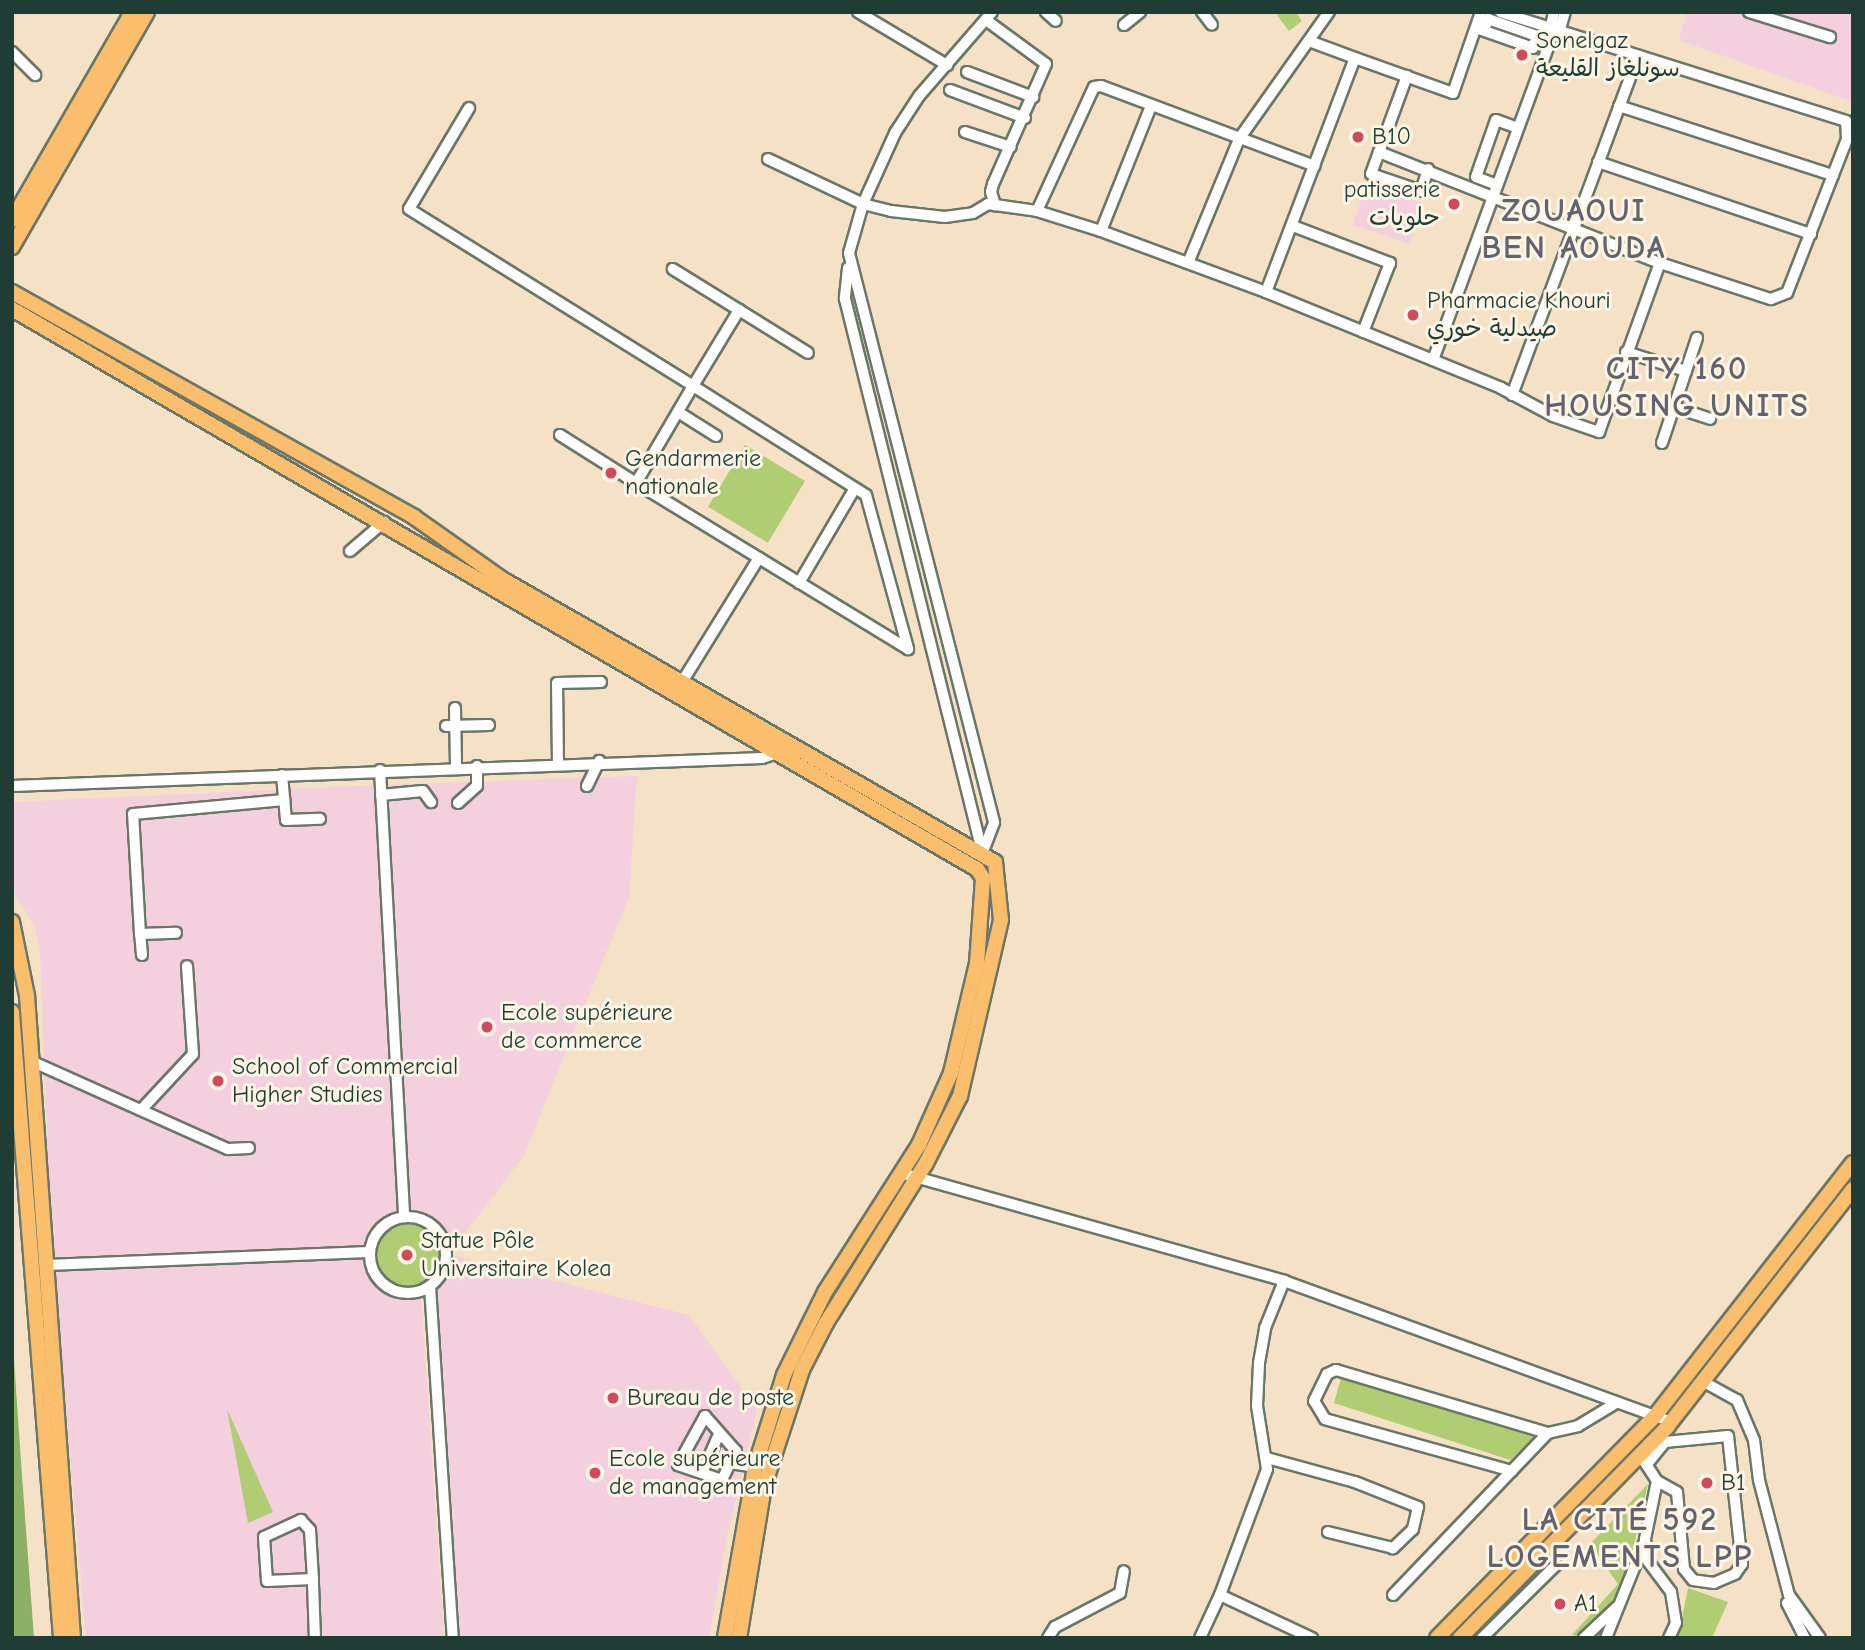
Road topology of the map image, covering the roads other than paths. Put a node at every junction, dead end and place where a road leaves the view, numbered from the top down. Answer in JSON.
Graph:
{"nodes":[{"id":1,"x":132,"y":12,"type":"edge"},
{"id":2,"x":147,"y":12,"type":"edge"},
{"id":3,"x":858,"y":12,"type":"edge"},
{"id":4,"x":1046,"y":12,"type":"edge"},
{"id":5,"x":1140,"y":12,"type":"edge"},
{"id":6,"x":1202,"y":12,"type":"edge"},
{"id":7,"x":1329,"y":12,"type":"edge"},
{"id":8,"x":1481,"y":12,"type":"edge"},
{"id":9,"x":1501,"y":12,"type":"edge"},
{"id":10,"x":1554,"y":12,"type":"edge"},
{"id":11,"x":1565,"y":12,"type":"edge"},
{"id":12,"x":1749,"y":12,"type":"edge"},
{"id":13,"x":989,"y":16,"type":"edge"},
{"id":14,"x":1056,"y":21,"type":"dead end"},
{"id":15,"x":1124,"y":25,"type":"dead end"},
{"id":16,"x":1212,"y":25,"type":"dead end"},
{"id":17,"x":1555,"y":28,"type":"junction"},
{"id":18,"x":1830,"y":37,"type":"dead end"},
{"id":19,"x":1309,"y":41,"type":"junction"},
{"id":20,"x":12,"y":52,"type":"edge"},
{"id":21,"x":1637,"y":56,"type":"junction"},
{"id":22,"x":1355,"y":58,"type":"junction"},
{"id":23,"x":947,"y":65,"type":"junction"},
{"id":24,"x":967,"y":72,"type":"dead end"},
{"id":25,"x":35,"y":75,"type":"dead end"},
{"id":26,"x":1407,"y":76,"type":"junction"},
{"id":27,"x":950,"y":90,"type":"dead end"},
{"id":28,"x":1033,"y":97,"type":"junction"},
{"id":29,"x":1150,"y":106,"type":"junction"},
{"id":30,"x":1619,"y":106,"type":"junction"},
{"id":31,"x":469,"y":108,"type":"dead end"},
{"id":32,"x":1025,"y":118,"type":"junction"},
{"id":33,"x":1518,"y":128,"type":"junction"},
{"id":34,"x":965,"y":132,"type":"dead end"},
{"id":35,"x":1239,"y":139,"type":"junction"},
{"id":36,"x":1010,"y":147,"type":"junction"},
{"id":37,"x":1379,"y":152,"type":"junction"},
{"id":38,"x":768,"y":159,"type":"dead end"},
{"id":39,"x":1598,"y":162,"type":"junction"},
{"id":40,"x":1315,"y":166,"type":"junction"},
{"id":41,"x":1428,"y":169,"type":"junction"},
{"id":42,"x":1833,"y":175,"type":"junction"},
{"id":43,"x":1495,"y":190,"type":"junction"},
{"id":44,"x":863,"y":204,"type":"junction"},
{"id":45,"x":995,"y":205,"type":"junction"},
{"id":46,"x":1037,"y":211,"type":"junction"},
{"id":47,"x":12,"y":220,"type":"edge"},
{"id":48,"x":1293,"y":226,"type":"junction"},
{"id":49,"x":1573,"y":229,"type":"junction"},
{"id":50,"x":1101,"y":231,"type":"junction"},
{"id":51,"x":1811,"y":234,"type":"junction"},
{"id":52,"x":12,"y":247,"type":"edge"},
{"id":53,"x":849,"y":253,"type":"junction"},
{"id":54,"x":1188,"y":262,"type":"junction"},
{"id":55,"x":1660,"y":263,"type":"junction"},
{"id":56,"x":673,"y":269,"type":"dead end"},
{"id":57,"x":12,"y":292,"type":"edge"},
{"id":58,"x":1266,"y":292,"type":"junction"},
{"id":59,"x":12,"y":309,"type":"edge"},
{"id":60,"x":739,"y":310,"type":"junction"},
{"id":61,"x":1363,"y":332,"type":"junction"},
{"id":62,"x":1697,"y":338,"type":"dead end"},
{"id":63,"x":1626,"y":352,"type":"junction"},
{"id":64,"x":808,"y":353,"type":"dead end"},
{"id":65,"x":1433,"y":360,"type":"junction"},
{"id":66,"x":1686,"y":371,"type":"junction"},
{"id":67,"x":693,"y":386,"type":"junction"},
{"id":68,"x":1512,"y":396,"type":"junction"},
{"id":69,"x":1674,"y":407,"type":"junction"},
{"id":70,"x":678,"y":412,"type":"junction"},
{"id":71,"x":1710,"y":419,"type":"dead end"},
{"id":72,"x":560,"y":435,"type":"dead end"},
{"id":73,"x":716,"y":436,"type":"dead end"},
{"id":74,"x":1662,"y":443,"type":"dead end"},
{"id":75,"x":636,"y":483,"type":"junction"},
{"id":76,"x":855,"y":488,"type":"junction"},
{"id":77,"x":384,"y":522,"type":"junction"},
{"id":78,"x":350,"y":551,"type":"dead end"},
{"id":79,"x":759,"y":558,"type":"junction"},
{"id":80,"x":799,"y":583,"type":"junction"},
{"id":81,"x":696,"y":637,"type":"dead end"},
{"id":82,"x":707,"y":644,"type":"junction"},
{"id":83,"x":601,"y":682,"type":"dead end"},
{"id":84,"x":682,"y":682,"type":"junction"},
{"id":85,"x":456,"y":708,"type":"dead end"},
{"id":86,"x":489,"y":725,"type":"dead end"},
{"id":87,"x":451,"y":726,"type":"junction"},
{"id":88,"x":793,"y":747,"type":"junction"},
{"id":89,"x":775,"y":754,"type":"junction"},
{"id":90,"x":599,"y":761,"type":"junction"},
{"id":91,"x":558,"y":763,"type":"junction"},
{"id":92,"x":477,"y":766,"type":"junction"},
{"id":93,"x":456,"y":767,"type":"junction"},
{"id":94,"x":380,"y":771,"type":"junction"},
{"id":95,"x":282,"y":775,"type":"junction"},
{"id":96,"x":12,"y":786,"type":"edge"},
{"id":97,"x":587,"y":786,"type":"dead end"},
{"id":98,"x":382,"y":794,"type":"junction"},
{"id":99,"x":284,"y":800,"type":"junction"},
{"id":100,"x":430,"y":802,"type":"dead end"},
{"id":101,"x":458,"y":803,"type":"dead end"},
{"id":102,"x":320,"y":819,"type":"dead end"},
{"id":103,"x":982,"y":854,"type":"junction"},
{"id":104,"x":977,"y":869,"type":"junction"},
{"id":105,"x":12,"y":922,"type":"edge"},
{"id":106,"x":176,"y":933,"type":"dead end"},
{"id":107,"x":140,"y":934,"type":"junction"},
{"id":108,"x":142,"y":956,"type":"dead end"},
{"id":109,"x":187,"y":966,"type":"dead end"},
{"id":110,"x":12,"y":1012,"type":"edge"},
{"id":111,"x":31,"y":1061,"type":"junction"},
{"id":112,"x":141,"y":1110,"type":"junction"},
{"id":113,"x":249,"y":1148,"type":"dead end"},
{"id":114,"x":1853,"y":1163,"type":"edge"},
{"id":115,"x":901,"y":1173,"type":"junction"},
{"id":116,"x":916,"y":1178,"type":"junction"},
{"id":117,"x":1853,"y":1189,"type":"edge"},
{"id":118,"x":404,"y":1217,"type":"junction"},
{"id":119,"x":370,"y":1252,"type":"junction"},
{"id":120,"x":46,"y":1265,"type":"junction"},
{"id":121,"x":1284,"y":1281,"type":"junction"},
{"id":122,"x":430,"y":1286,"type":"junction"},
{"id":123,"x":1704,"y":1382,"type":"junction"},
{"id":124,"x":1616,"y":1403,"type":"junction"},
{"id":125,"x":1656,"y":1416,"type":"junction"},
{"id":126,"x":1671,"y":1422,"type":"junction"},
{"id":127,"x":1548,"y":1433,"type":"junction"},
{"id":128,"x":719,"y":1434,"type":"junction"},
{"id":129,"x":1267,"y":1458,"type":"junction"},
{"id":130,"x":1644,"y":1460,"type":"junction"},
{"id":131,"x":730,"y":1464,"type":"junction"},
{"id":132,"x":755,"y":1467,"type":"junction"},
{"id":133,"x":1512,"y":1471,"type":"junction"},
{"id":134,"x":702,"y":1473,"type":"junction"},
{"id":135,"x":1657,"y":1481,"type":"junction"},
{"id":136,"x":1328,"y":1532,"type":"dead end"},
{"id":137,"x":1646,"y":1539,"type":"junction"},
{"id":138,"x":1779,"y":1563,"type":"junction"},
{"id":139,"x":1556,"y":1565,"type":"dead end"},
{"id":140,"x":1124,"y":1571,"type":"dead end"},
{"id":141,"x":313,"y":1579,"type":"junction"},
{"id":142,"x":1220,"y":1595,"type":"junction"},
{"id":143,"x":1393,"y":1595,"type":"dead end"},
{"id":144,"x":1622,"y":1602,"type":"junction"},
{"id":145,"x":61,"y":1638,"type":"edge"},
{"id":146,"x":73,"y":1638,"type":"edge"},
{"id":147,"x":315,"y":1638,"type":"edge"},
{"id":148,"x":453,"y":1638,"type":"edge"},
{"id":149,"x":725,"y":1638,"type":"edge"},
{"id":150,"x":739,"y":1638,"type":"edge"},
{"id":151,"x":1048,"y":1638,"type":"edge"},
{"id":152,"x":1200,"y":1638,"type":"edge"},
{"id":153,"x":1312,"y":1638,"type":"edge"},
{"id":154,"x":1437,"y":1638,"type":"edge"},
{"id":155,"x":1460,"y":1638,"type":"edge"},
{"id":156,"x":1482,"y":1638,"type":"edge"},
{"id":157,"x":1584,"y":1638,"type":"edge"},
{"id":158,"x":1606,"y":1638,"type":"edge"},
{"id":159,"x":1669,"y":1638,"type":"edge"},
{"id":160,"x":1805,"y":1638,"type":"edge"},
{"id":161,"x":1821,"y":1638,"type":"edge"}],
"edges":[{"from":1,"to":47,"type":"main road"},
{"from":2,"to":52,"type":"main road"},
{"from":3,"to":23,"type":"street"},
{"from":4,"to":14,"type":"street"},
{"from":5,"to":15,"type":"street"},
{"from":6,"to":16,"type":"street"},
{"from":7,"to":19,"type":"street"},
{"from":8,"to":26,"type":"street"},
{"from":9,"to":17,"type":"street"},
{"from":10,"to":17,"type":"street"},
{"from":11,"to":17,"type":"street"},
{"from":12,"to":18,"type":"street"},
{"from":13,"to":23,"type":"street"},
{"from":13,"to":28,"type":"street"},
{"from":17,"to":21,"type":"street"},
{"from":17,"to":33,"type":"street"},
{"from":19,"to":22,"type":"street"},
{"from":19,"to":35,"type":"street"},
{"from":20,"to":25,"type":"street"},
{"from":21,"to":30,"type":"street"},
{"from":21,"to":42,"type":"street"},
{"from":22,"to":26,"type":"street"},
{"from":22,"to":40,"type":"street"},
{"from":23,"to":44,"type":"street"},
{"from":24,"to":28,"type":"street"},
{"from":26,"to":37,"type":"street"},
{"from":27,"to":32,"type":"street"},
{"from":28,"to":32,"type":"street"},
{"from":29,"to":35,"type":"street"},
{"from":29,"to":46,"type":"street"},
{"from":29,"to":50,"type":"street"},
{"from":30,"to":39,"type":"street"},
{"from":30,"to":42,"type":"street"},
{"from":31,"to":67,"type":"street"},
{"from":32,"to":36,"type":"street"},
{"from":33,"to":43,"type":"street"},
{"from":33,"to":43,"type":"street"},
{"from":34,"to":36,"type":"street"},
{"from":35,"to":40,"type":"street"},
{"from":35,"to":54,"type":"street"},
{"from":36,"to":45,"type":"street"},
{"from":37,"to":41,"type":"street"},
{"from":37,"to":41,"type":"street"},
{"from":38,"to":44,"type":"street"},
{"from":39,"to":49,"type":"street"},
{"from":39,"to":51,"type":"street"},
{"from":40,"to":48,"type":"street"},
{"from":41,"to":43,"type":"street"},
{"from":42,"to":51,"type":"street"},
{"from":43,"to":49,"type":"street"},
{"from":43,"to":65,"type":"street"},
{"from":44,"to":45,"type":"street"},
{"from":44,"to":53,"type":"street"},
{"from":45,"to":46,"type":"street"},
{"from":46,"to":50,"type":"street"},
{"from":48,"to":58,"type":"street"},
{"from":48,"to":61,"type":"street"},
{"from":49,"to":55,"type":"street"},
{"from":49,"to":68,"type":"street"},
{"from":50,"to":54,"type":"street"},
{"from":51,"to":55,"type":"street"},
{"from":53,"to":103,"type":"street"},
{"from":53,"to":103,"type":"street"},
{"from":54,"to":58,"type":"street"},
{"from":55,"to":63,"type":"street"},
{"from":56,"to":60,"type":"street"},
{"from":57,"to":84,"type":"main road"},
{"from":58,"to":61,"type":"street"},
{"from":59,"to":77,"type":"main road"},
{"from":60,"to":64,"type":"street"},
{"from":60,"to":67,"type":"street"},
{"from":61,"to":65,"type":"street"},
{"from":62,"to":66,"type":"street"},
{"from":63,"to":66,"type":"street"},
{"from":63,"to":68,"type":"street"},
{"from":65,"to":68,"type":"street"},
{"from":66,"to":69,"type":"street"},
{"from":67,"to":70,"type":"street"},
{"from":67,"to":76,"type":"street"},
{"from":69,"to":71,"type":"street"},
{"from":69,"to":74,"type":"street"},
{"from":70,"to":73,"type":"street"},
{"from":70,"to":75,"type":"street"},
{"from":72,"to":75,"type":"street"},
{"from":75,"to":79,"type":"street"},
{"from":76,"to":80,"type":"street"},
{"from":76,"to":80,"type":"street"},
{"from":77,"to":78,"type":"street"},
{"from":77,"to":89,"type":"main road"},
{"from":79,"to":80,"type":"street"},
{"from":79,"to":82,"type":"street"},
{"from":81,"to":82,"type":"street"},
{"from":82,"to":84,"type":"street"},
{"from":83,"to":91,"type":"street"},
{"from":84,"to":88,"type":"main road"},
{"from":85,"to":87,"type":"street"},
{"from":86,"to":87,"type":"street"},
{"from":87,"to":93,"type":"street"},
{"from":88,"to":89,"type":"street"},
{"from":88,"to":103,"type":"main road"},
{"from":89,"to":90,"type":"street"},
{"from":89,"to":104,"type":"main road"},
{"from":90,"to":91,"type":"street"},
{"from":90,"to":97,"type":"street"},
{"from":91,"to":92,"type":"street"},
{"from":92,"to":93,"type":"street"},
{"from":92,"to":101,"type":"street"},
{"from":93,"to":94,"type":"street"},
{"from":94,"to":95,"type":"street"},
{"from":94,"to":98,"type":"street"},
{"from":95,"to":96,"type":"street"},
{"from":95,"to":99,"type":"street"},
{"from":98,"to":100,"type":"street"},
{"from":98,"to":118,"type":"street"},
{"from":99,"to":102,"type":"street"},
{"from":99,"to":107,"type":"street"},
{"from":103,"to":104,"type":"main road"},
{"from":103,"to":116,"type":"main road"},
{"from":104,"to":115,"type":"main road"},
{"from":105,"to":111,"type":"main road"},
{"from":106,"to":107,"type":"street"},
{"from":107,"to":108,"type":"street"},
{"from":109,"to":112,"type":"street"},
{"from":110,"to":145,"type":"main road"},
{"from":111,"to":112,"type":"street"},
{"from":111,"to":120,"type":"main road"},
{"from":112,"to":113,"type":"street"},
{"from":114,"to":125,"type":"main road"},
{"from":115,"to":116,"type":"street"},
{"from":115,"to":132,"type":"main road"},
{"from":116,"to":121,"type":"street"},
{"from":116,"to":150,"type":"main road"},
{"from":117,"to":123,"type":"main road"},
{"from":118,"to":119,"type":"street"},
{"from":118,"to":122,"type":"street"},
{"from":119,"to":120,"type":"street"},
{"from":119,"to":122,"type":"street"},
{"from":120,"to":146,"type":"main road"},
{"from":121,"to":124,"type":"street"},
{"from":121,"to":129,"type":"street"},
{"from":122,"to":148,"type":"street"},
{"from":123,"to":126,"type":"main road"},
{"from":123,"to":138,"type":"street"},
{"from":124,"to":125,"type":"street"},
{"from":124,"to":127,"type":"street"},
{"from":125,"to":126,"type":"street"},
{"from":125,"to":154,"type":"main road"},
{"from":126,"to":130,"type":"main road"},
{"from":127,"to":133,"type":"street"},
{"from":127,"to":133,"type":"street"},
{"from":128,"to":131,"type":"street"},
{"from":128,"to":134,"type":"street"},
{"from":128,"to":134,"type":"street"},
{"from":129,"to":136,"type":"street"},
{"from":129,"to":142,"type":"street"},
{"from":130,"to":135,"type":"street"},
{"from":130,"to":135,"type":"street"},
{"from":130,"to":155,"type":"main road"},
{"from":131,"to":132,"type":"street"},
{"from":131,"to":134,"type":"street"},
{"from":132,"to":149,"type":"main road"},
{"from":133,"to":143,"type":"street"},
{"from":135,"to":137,"type":"street"},
{"from":137,"to":144,"type":"street"},
{"from":137,"to":159,"type":"street"},
{"from":138,"to":160,"type":"street"},
{"from":138,"to":161,"type":"street"},
{"from":139,"to":156,"type":"street"},
{"from":140,"to":151,"type":"street"},
{"from":141,"to":141,"type":"street"},
{"from":141,"to":147,"type":"street"},
{"from":142,"to":152,"type":"street"},
{"from":142,"to":153,"type":"street"},
{"from":144,"to":157,"type":"street"},
{"from":144,"to":158,"type":"street"}]}
